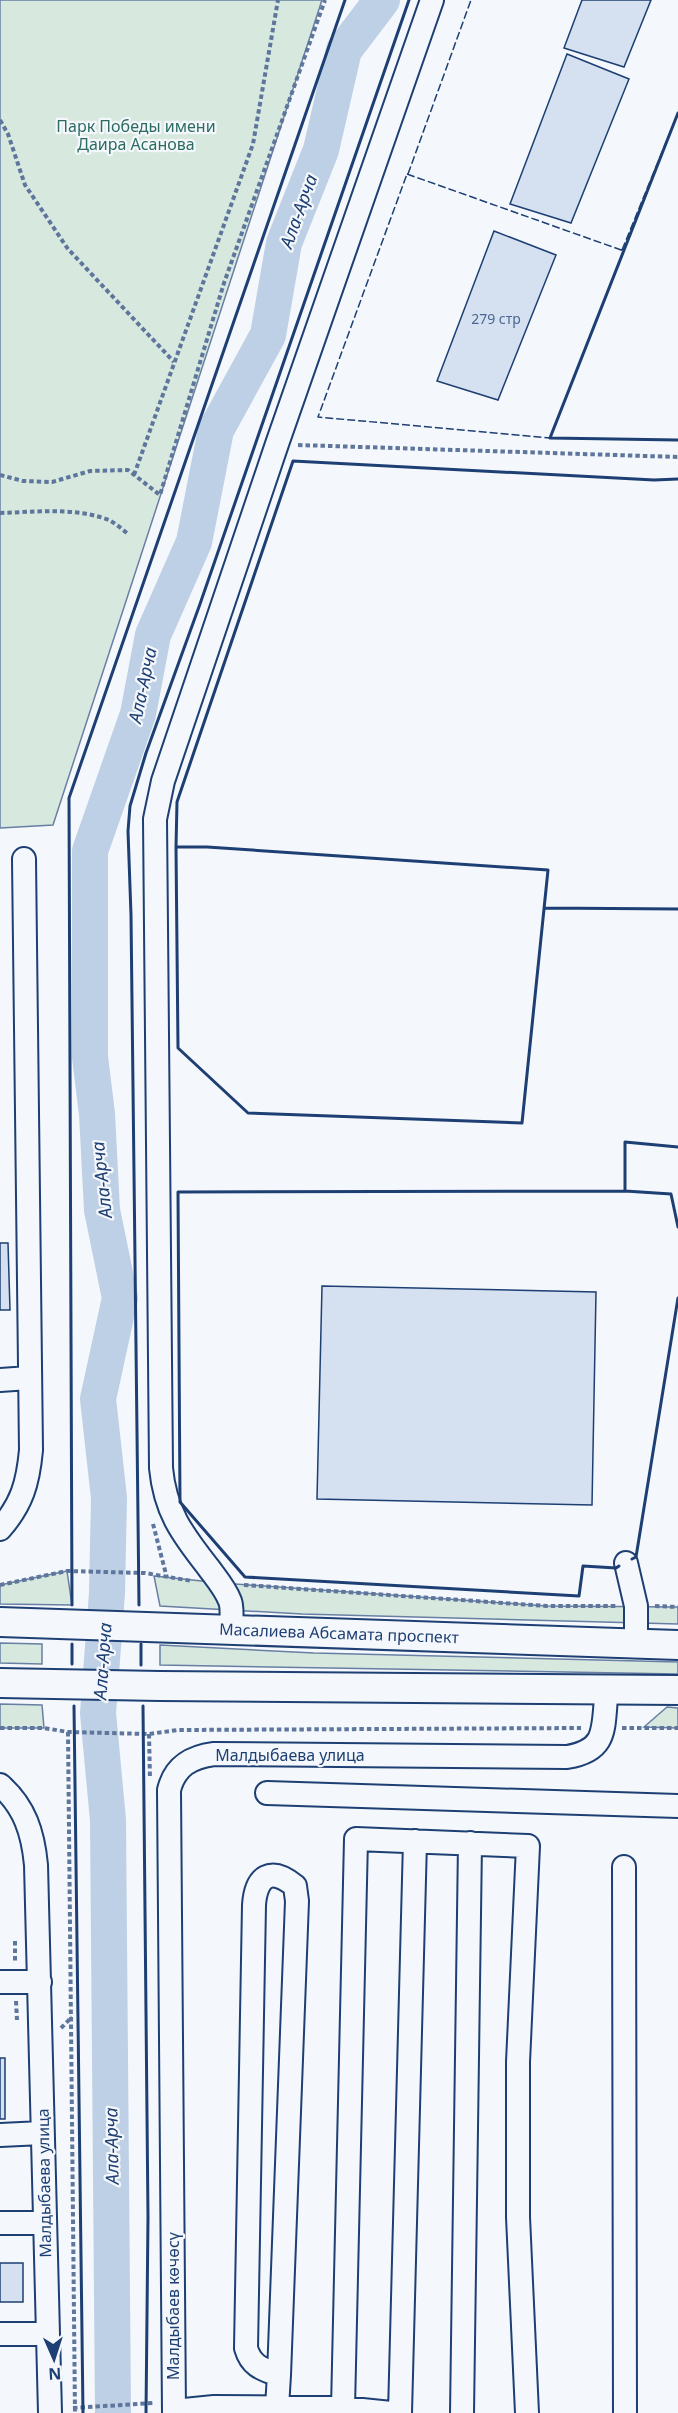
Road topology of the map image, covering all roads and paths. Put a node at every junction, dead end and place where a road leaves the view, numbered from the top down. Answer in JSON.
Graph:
{"nodes":[{"id":1,"x":278,"y":0,"type":"edge"},
{"id":2,"x":325,"y":0,"type":"edge"},
{"id":3,"x":432,"y":0,"type":"edge"},
{"id":4,"x":0,"y":120,"type":"edge"},
{"id":5,"x":175,"y":362,"type":"junction"},
{"id":6,"x":277,"y":444,"type":"junction"},
{"id":7,"x":678,"y":457,"type":"edge"},
{"id":8,"x":0,"y":475,"type":"edge"},
{"id":9,"x":134,"y":475,"type":"junction"},
{"id":10,"x":0,"y":513,"type":"edge"},
{"id":11,"x":128,"y":534,"type":"dead end"},
{"id":12,"x":24,"y":859,"type":"dead end"},
{"id":13,"x":29,"y":1378,"type":"junction"},
{"id":14,"x":0,"y":1380,"type":"edge"},
{"id":15,"x":152,"y":1522,"type":"dead end"},
{"id":16,"x":0,"y":1529,"type":"edge"},
{"id":17,"x":626,"y":1563,"type":"dead end"},
{"id":18,"x":167,"y":1578,"type":"junction"},
{"id":19,"x":221,"y":1583,"type":"junction"},
{"id":20,"x":0,"y":1585,"type":"edge"},
{"id":21,"x":636,"y":1606,"type":"junction"},
{"id":22,"x":678,"y":1607,"type":"edge"},
{"id":23,"x":0,"y":1622,"type":"edge"},
{"id":24,"x":231,"y":1629,"type":"junction"},
{"id":25,"x":636,"y":1644,"type":"junction"},
{"id":26,"x":678,"y":1645,"type":"edge"},
{"id":27,"x":0,"y":1683,"type":"edge"},
{"id":28,"x":607,"y":1689,"type":"junction"},
{"id":29,"x":678,"y":1690,"type":"edge"},
{"id":30,"x":0,"y":1728,"type":"edge"},
{"id":31,"x":602,"y":1728,"type":"junction"},
{"id":32,"x":678,"y":1728,"type":"edge"},
{"id":33,"x":68,"y":1732,"type":"junction"},
{"id":34,"x":149,"y":1734,"type":"junction"},
{"id":35,"x":150,"y":1753,"type":"dead end"},
{"id":36,"x":0,"y":1785,"type":"edge"},
{"id":37,"x":267,"y":1793,"type":"dead end"},
{"id":38,"x":678,"y":1806,"type":"edge"},
{"id":39,"x":415,"y":1841,"type":"junction"},
{"id":40,"x":470,"y":1843,"type":"junction"},
{"id":41,"x":624,"y":1867,"type":"dead end"},
{"id":42,"x":0,"y":1982,"type":"edge"},
{"id":43,"x":40,"y":1982,"type":"junction"},
{"id":44,"x":72,"y":2017,"type":"junction"},
{"id":45,"x":56,"y":2033,"type":"dead end"},
{"id":46,"x":42,"y":2133,"type":"junction"},
{"id":47,"x":0,"y":2134,"type":"edge"},
{"id":48,"x":173,"y":2199,"type":"joint"},
{"id":49,"x":0,"y":2223,"type":"edge"},
{"id":50,"x":44,"y":2223,"type":"junction"},
{"id":51,"x":0,"y":2334,"type":"edge"},
{"id":52,"x":47,"y":2334,"type":"junction"},
{"id":53,"x":279,"y":2374,"type":"junction"},
{"id":54,"x":277,"y":2407,"type":"junction"},
{"id":55,"x":343,"y":2408,"type":"junction"},
{"id":56,"x":167,"y":2409,"type":"edge"},
{"id":57,"x":75,"y":2410,"type":"edge"},
{"id":58,"x":50,"y":2413,"type":"edge"},
{"id":59,"x":391,"y":2413,"type":"edge"},
{"id":60,"x":400,"y":2413,"type":"edge"},
{"id":61,"x":462,"y":2413,"type":"edge"},
{"id":62,"x":527,"y":2413,"type":"edge"},
{"id":63,"x":625,"y":2413,"type":"edge"}],
"edges":[{"from":1,"to":5,"type":"path"},
{"from":2,"to":9,"type":"path"},
{"from":3,"to":6,"type":"street"},
{"from":4,"to":5,"type":"path"},
{"from":5,"to":9,"type":"path"},
{"from":6,"to":7,"type":"path"},
{"from":6,"to":19,"type":"street"},
{"from":8,"to":9,"type":"path"},
{"from":10,"to":11,"type":"path"},
{"from":12,"to":13,"type":"street"},
{"from":13,"to":14,"type":"street"},
{"from":13,"to":16,"type":"street"},
{"from":15,"to":18,"type":"path"},
{"from":17,"to":21,"type":"street"},
{"from":18,"to":19,"type":"path"},
{"from":18,"to":20,"type":"path"},
{"from":19,"to":21,"type":"path"},
{"from":19,"to":24,"type":"street"},
{"from":21,"to":22,"type":"path"},
{"from":21,"to":25,"type":"street"},
{"from":23,"to":24,"type":"main road","name":"Масалиева Абсамата проспект"},
{"from":24,"to":25,"type":"main road","name":"Масалиева Абсамата проспект"},
{"from":25,"to":26,"type":"main road","name":"Масалиева Абсамата проспект"},
{"from":27,"to":28,"type":"main road"},
{"from":28,"to":29,"type":"main road"},
{"from":28,"to":31,"type":"street","name":"Малдыбаева улица"},
{"from":30,"to":33,"type":"path"},
{"from":31,"to":32,"type":"path"},
{"from":31,"to":34,"type":"path"},
{"from":31,"to":48,"type":"street","name":"Малдыбаева улица"},
{"from":33,"to":34,"type":"path"},
{"from":33,"to":44,"type":"path"},
{"from":34,"to":35,"type":"path"},
{"from":36,"to":43,"type":"street","name":"Малдыбаева улица"},
{"from":37,"to":38,"type":"street"},
{"from":39,"to":40,"type":"street"},
{"from":39,"to":55,"type":"street"},
{"from":39,"to":60,"type":"street"},
{"from":40,"to":61,"type":"street"},
{"from":40,"to":62,"type":"street"},
{"from":41,"to":63,"type":"street"},
{"from":42,"to":43,"type":"street"},
{"from":43,"to":46,"type":"street","name":"Малдыбаева улица"},
{"from":44,"to":45,"type":"path"},
{"from":44,"to":57,"type":"path"},
{"from":46,"to":47,"type":"street"},
{"from":46,"to":50,"type":"street","name":"Малдыбаева улица"},
{"from":48,"to":56,"type":"street","name":"Малдыбаев көчөсү"},
{"from":49,"to":50,"type":"street"},
{"from":50,"to":52,"type":"street","name":"Малдыбаева улица"},
{"from":51,"to":52,"type":"street"},
{"from":52,"to":58,"type":"street","name":"Малдыбаева улица"},
{"from":53,"to":53,"type":"street"},
{"from":53,"to":54,"type":"street"},
{"from":54,"to":55,"type":"street"},
{"from":54,"to":56,"type":"street"},
{"from":55,"to":59,"type":"street"},
{"from":56,"to":57,"type":"path"}]}
